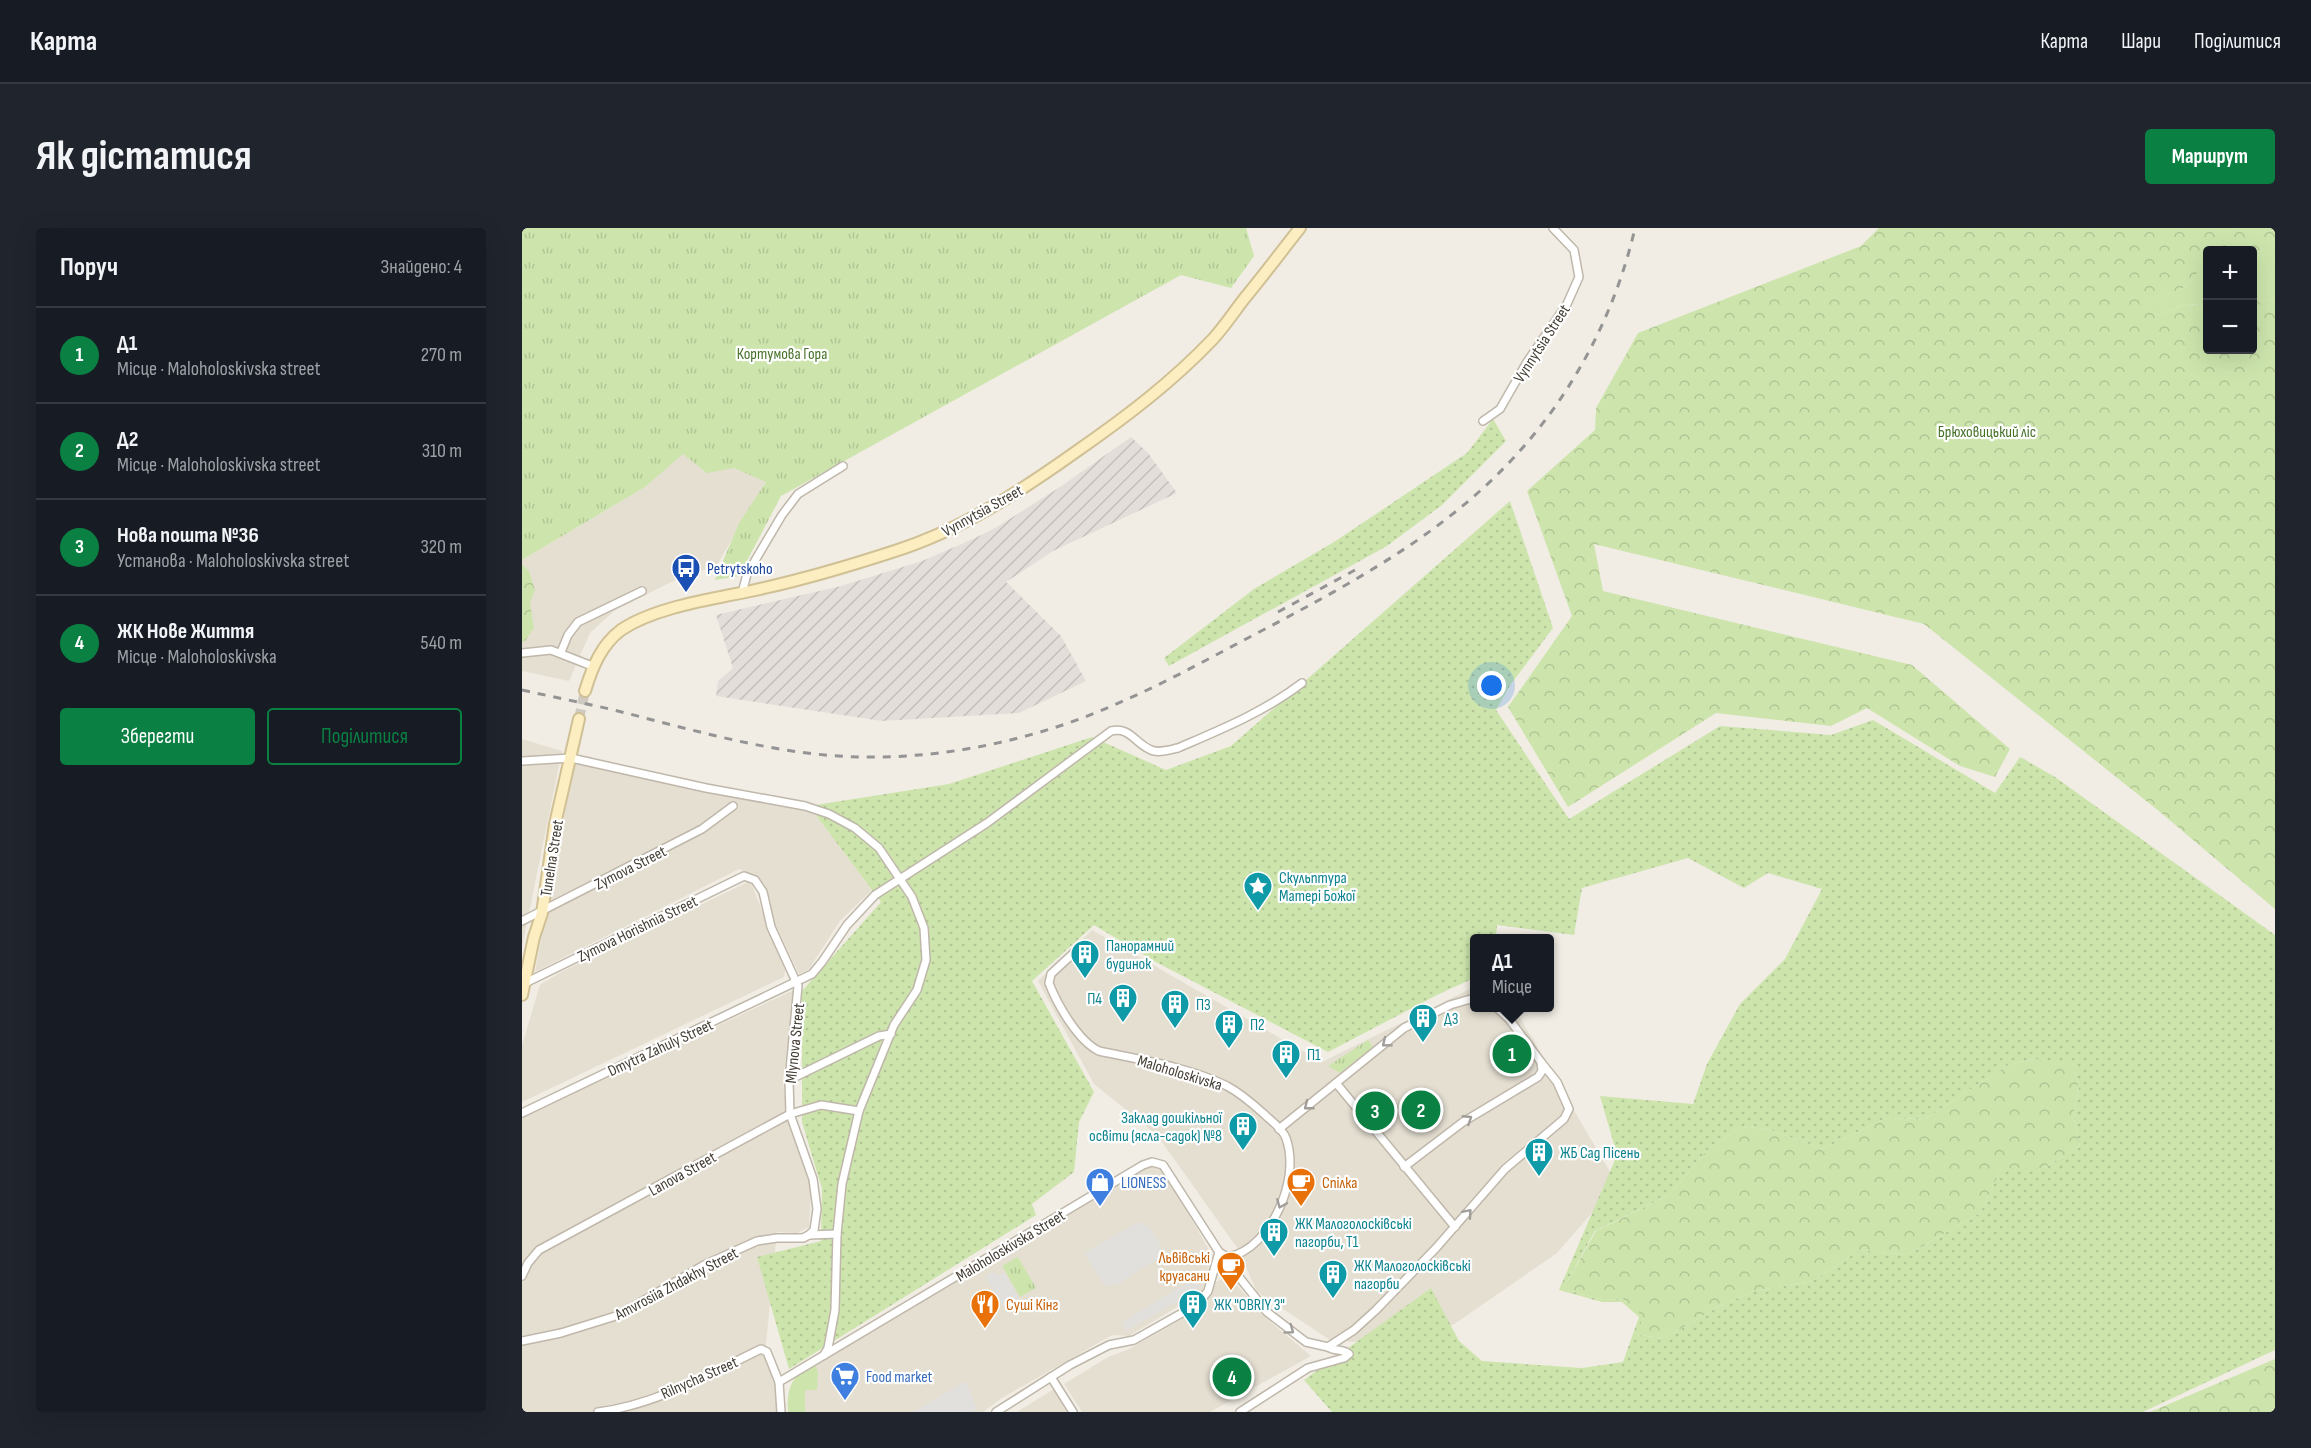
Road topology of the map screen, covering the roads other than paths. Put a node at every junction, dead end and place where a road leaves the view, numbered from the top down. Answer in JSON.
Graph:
{"nodes":[{"id":1,"x":1300,"y":228,"type":"edge"},
{"id":2,"x":1553,"y":228,"type":"edge"},
{"id":3,"x":1483,"y":421,"type":"dead end"},
{"id":4,"x":843,"y":466,"type":"dead end"},
{"id":5,"x":642,"y":591,"type":"dead end"},
{"id":6,"x":742,"y":593,"type":"junction"},
{"id":7,"x":561,"y":652,"type":"junction"},
{"id":8,"x":522,"y":653,"type":"edge"},
{"id":9,"x":592,"y":666,"type":"junction"},
{"id":10,"x":1302,"y":683,"type":"dead end"},
{"id":11,"x":585,"y":691,"type":"tunnel mouth"},
{"id":12,"x":579,"y":719,"type":"tunnel mouth"},
{"id":13,"x":571,"y":758,"type":"junction"},
{"id":14,"x":522,"y":761,"type":"edge"},
{"id":15,"x":733,"y":806,"type":"dead end"},
{"id":16,"x":752,"y":878,"type":"joint"},
{"id":17,"x":900,"y":880,"type":"junction"},
{"id":18,"x":542,"y":913,"type":"junction"},
{"id":19,"x":522,"y":921,"type":"edge"},
{"id":20,"x":1079,"y":948,"type":"dead end"},
{"id":21,"x":797,"y":982,"type":"junction"},
{"id":22,"x":523,"y":984,"type":"edge"},
{"id":23,"x":522,"y":995,"type":"edge"},
{"id":24,"x":1470,"y":999,"type":"edge"},
{"id":25,"x":1501,"y":1012,"type":"edge"},
{"id":26,"x":891,"y":1034,"type":"junction"},
{"id":27,"x":1541,"y":1062,"type":"junction"},
{"id":28,"x":789,"y":1080,"type":"junction"},
{"id":29,"x":1336,"y":1083,"type":"junction"},
{"id":30,"x":859,"y":1110,"type":"junction"},
{"id":31,"x":522,"y":1113,"type":"edge"},
{"id":32,"x":790,"y":1114,"type":"junction"},
{"id":33,"x":1279,"y":1129,"type":"junction"},
{"id":34,"x":1404,"y":1167,"type":"junction"},
{"id":35,"x":1455,"y":1227,"type":"junction"},
{"id":36,"x":837,"y":1234,"type":"junction"},
{"id":37,"x":809,"y":1235,"type":"junction"},
{"id":38,"x":1219,"y":1252,"type":"junction"},
{"id":39,"x":522,"y":1276,"type":"edge"},
{"id":40,"x":522,"y":1341,"type":"edge"},
{"id":41,"x":1328,"y":1347,"type":"junction"},
{"id":42,"x":824,"y":1355,"type":"junction"},
{"id":43,"x":1051,"y":1377,"type":"junction"},
{"id":44,"x":779,"y":1382,"type":"junction"},
{"id":45,"x":598,"y":1412,"type":"edge"},
{"id":46,"x":781,"y":1412,"type":"edge"},
{"id":47,"x":996,"y":1412,"type":"edge"},
{"id":48,"x":1073,"y":1412,"type":"edge"},
{"id":49,"x":1240,"y":1412,"type":"edge"}],
"edges":[{"from":1,"to":6,"type":"main road","name":"Vynnytsia Street"},
{"from":2,"to":3,"type":"street","name":"Vynnytsia Street"},
{"from":4,"to":6,"type":"street"},
{"from":5,"to":7,"type":"street"},
{"from":6,"to":9,"type":"main road","name":"Vynnytsia Street"},
{"from":7,"to":8,"type":"street"},
{"from":7,"to":9,"type":"street"},
{"from":9,"to":11,"type":"main road"},
{"from":10,"to":17,"type":"street"},
{"from":12,"to":13,"type":"main road","name":"Tunelna Street"},
{"from":13,"to":14,"type":"street"},
{"from":13,"to":17,"type":"street"},
{"from":13,"to":18,"type":"main road","name":"Tunelna Street"},
{"from":15,"to":18,"type":"street","name":"Zymova Street"},
{"from":16,"to":21,"type":"street","name":"Mlynova Street"},
{"from":16,"to":22,"type":"street","name":"Zymova Horishnia Street"},
{"from":17,"to":21,"type":"street"},
{"from":17,"to":26,"type":"street"},
{"from":18,"to":19,"type":"street","name":"Zymova Street"},
{"from":18,"to":22,"type":"main road","name":"Tunelna Street"},
{"from":20,"to":33,"type":"street","name":"Maloholoskivska"},
{"from":21,"to":28,"type":"street","name":"Mlynova Street"},
{"from":21,"to":31,"type":"street","name":"Dmytra Zahuly Street"},
{"from":22,"to":23,"type":"main road","name":"Tunelna Street"},
{"from":24,"to":29,"type":"street","one_way":true},
{"from":25,"to":27,"type":"street"},
{"from":26,"to":28,"type":"street"},
{"from":26,"to":30,"type":"street"},
{"from":34,"to":27,"type":"street","one_way":true},
{"from":35,"to":27,"type":"street","one_way":true},
{"from":28,"to":32,"type":"street","name":"Mlynova Street"},
{"from":29,"to":33,"type":"street","one_way":true},
{"from":29,"to":34,"type":"street"},
{"from":30,"to":32,"type":"street","name":"Lanova Street"},
{"from":30,"to":36,"type":"street"},
{"from":32,"to":37,"type":"street","name":"Mlynova Street"},
{"from":32,"to":39,"type":"street","name":"Lanova Street"},
{"from":33,"to":38,"type":"street","name":"Maloholoskivska","one_way":true},
{"from":34,"to":35,"type":"street"},
{"from":35,"to":41,"type":"street"},
{"from":36,"to":37,"type":"street","name":"Amvrosiia Zhdakhy Street"},
{"from":36,"to":42,"type":"street"},
{"from":37,"to":40,"type":"street","name":"Amvrosiia Zhdakhy Street"},
{"from":38,"to":41,"type":"street","one_way":true},
{"from":38,"to":42,"type":"street","name":"Maloholoskivska Street"},
{"from":38,"to":43,"type":"street"},
{"from":41,"to":49,"type":"street"},
{"from":42,"to":44,"type":"street","name":"Maloholoskivska Street"},
{"from":43,"to":47,"type":"street"},
{"from":43,"to":48,"type":"street"},
{"from":44,"to":45,"type":"street","name":"Rilnycha Street"},
{"from":44,"to":46,"type":"street"}]}
